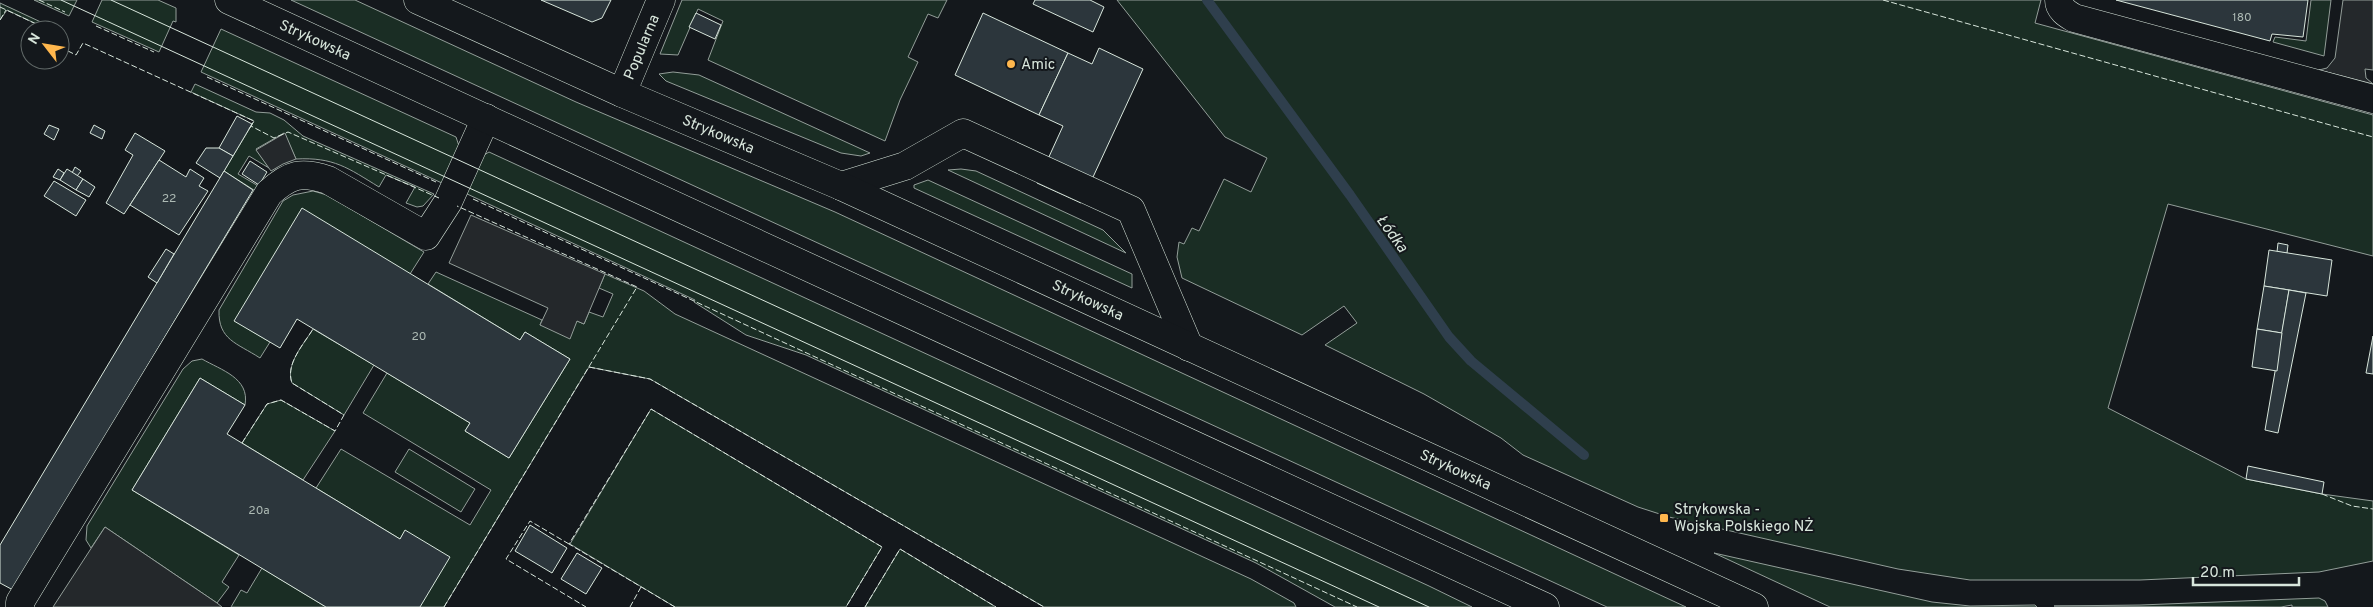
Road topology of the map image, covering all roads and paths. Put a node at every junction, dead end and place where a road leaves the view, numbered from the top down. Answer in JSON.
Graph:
{"nodes":[{"id":1,"x":229,"y":0,"type":"edge"},
{"id":2,"x":418,"y":0,"type":"edge"},
{"id":3,"x":661,"y":0,"type":"edge"},
{"id":4,"x":2059,"y":0,"type":"edge"},
{"id":5,"x":622,"y":93,"type":"junction"},
{"id":6,"x":2373,"y":99,"type":"edge"},
{"id":7,"x":486,"y":118,"type":"junction"},
{"id":8,"x":841,"y":186,"type":"junction"},
{"id":9,"x":1188,"y":347,"type":"junction"},
{"id":10,"x":20,"y":607,"type":"edge"},
{"id":11,"x":1545,"y":607,"type":"edge"},
{"id":12,"x":1754,"y":607,"type":"edge"}],
"edges":[{"from":1,"to":7,"type":"main road","name":"Strykowska"},
{"from":2,"to":5,"type":"main road","name":"Strykowska"},
{"from":3,"to":5,"type":"main road","name":"Popularna"},
{"from":4,"to":6,"type":"main road"},
{"from":5,"to":8,"type":"main road","name":"Strykowska"},
{"from":7,"to":10,"type":"main road"},
{"from":7,"to":11,"type":"main road","name":"Strykowska"},
{"from":8,"to":9,"type":"main road","name":"Strykowska"},
{"from":8,"to":9,"type":"main road"},
{"from":9,"to":12,"type":"main road","name":"Strykowska"}]}
